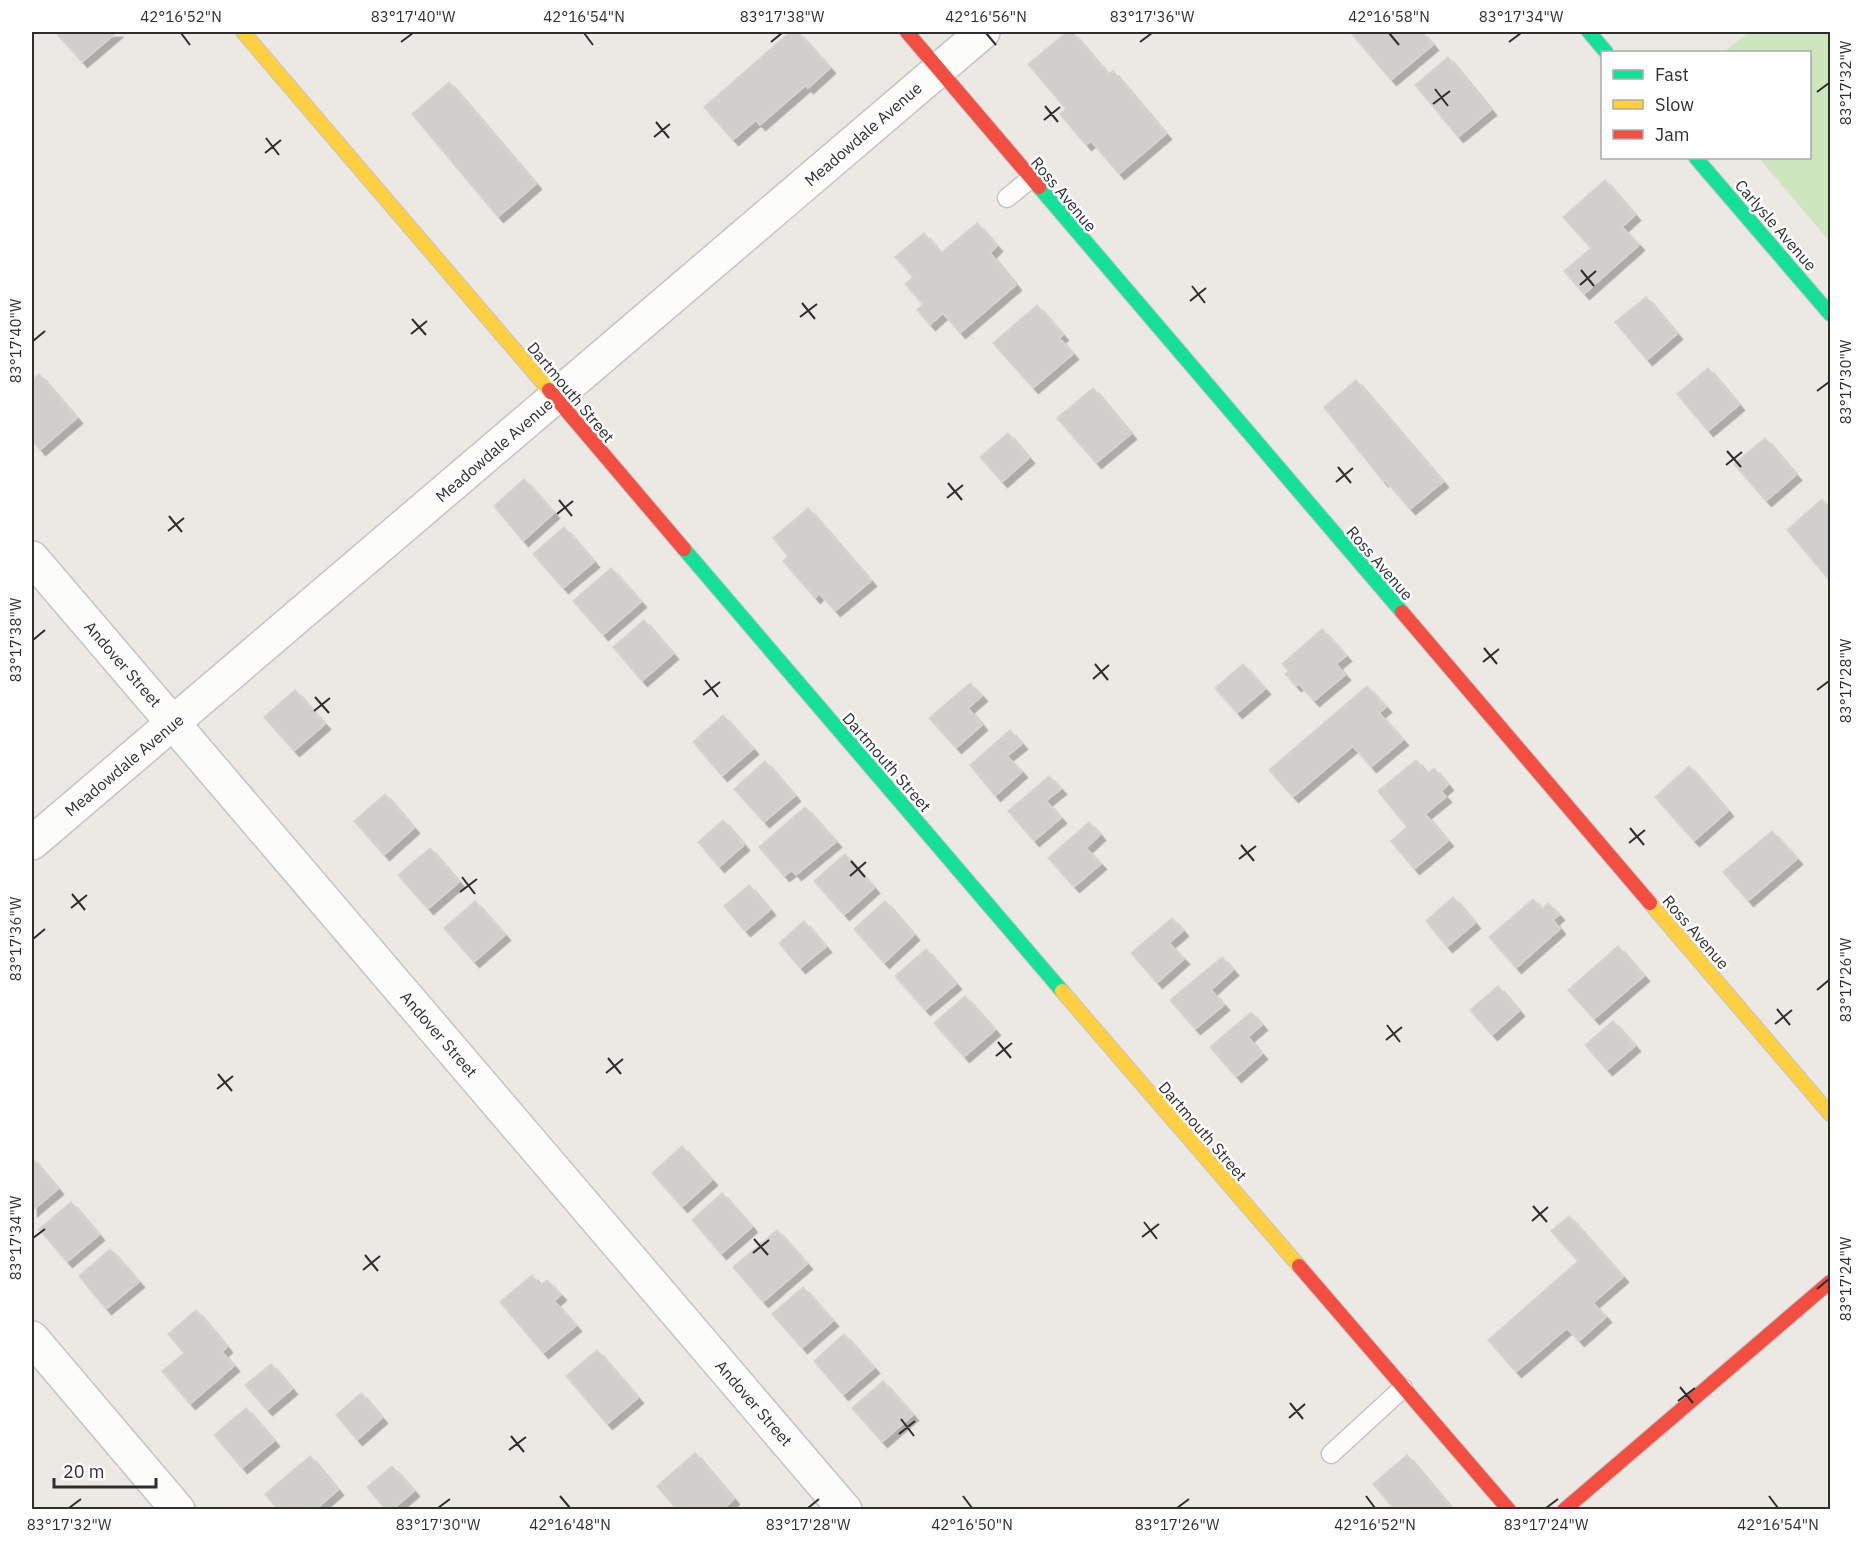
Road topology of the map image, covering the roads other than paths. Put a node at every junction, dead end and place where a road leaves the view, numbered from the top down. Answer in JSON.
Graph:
{"nodes":[{"id":1,"x":243,"y":32,"type":"edge"},
{"id":2,"x":907,"y":32,"type":"edge"},
{"id":3,"x":983,"y":32,"type":"edge"},
{"id":4,"x":1588,"y":32,"type":"edge"},
{"id":5,"x":1605,"y":51,"type":"edge"},
{"id":6,"x":939,"y":69,"type":"junction"},
{"id":7,"x":1697,"y":159,"type":"edge"},
{"id":8,"x":1030,"y":179,"type":"junction"},
{"id":9,"x":1007,"y":198,"type":"dead end"},
{"id":10,"x":1830,"y":314,"type":"edge"},
{"id":11,"x":554,"y":398,"type":"junction"},
{"id":12,"x":32,"y":558,"type":"edge"},
{"id":13,"x":173,"y":723,"type":"junction"},
{"id":14,"x":32,"y":843,"type":"edge"},
{"id":15,"x":1830,"y":1114,"type":"edge"},
{"id":16,"x":1830,"y":1282,"type":"edge"},
{"id":17,"x":32,"y":1338,"type":"edge"},
{"id":18,"x":1403,"y":1388,"type":"junction"},
{"id":19,"x":1331,"y":1454,"type":"dead end"},
{"id":20,"x":178,"y":1509,"type":"edge"},
{"id":21,"x":845,"y":1509,"type":"edge"},
{"id":22,"x":1509,"y":1509,"type":"edge"},
{"id":23,"x":1564,"y":1509,"type":"edge"}],
"edges":[{"from":1,"to":11,"type":"street","name":"Dartmouth Street"},
{"from":2,"to":6,"type":"street","name":"Ross Avenue"},
{"from":3,"to":6,"type":"street","name":"Meadowdale Avenue"},
{"from":4,"to":5,"type":"street"},
{"from":6,"to":8,"type":"street","name":"Ross Avenue"},
{"from":6,"to":11,"type":"street","name":"Meadowdale Avenue"},
{"from":7,"to":10,"type":"street","name":"Carlysle Avenue"},
{"from":8,"to":9,"type":"lane"},
{"from":8,"to":15,"type":"street","name":"Ross Avenue"},
{"from":11,"to":13,"type":"street","name":"Meadowdale Avenue"},
{"from":11,"to":18,"type":"street","name":"Dartmouth Street"},
{"from":12,"to":13,"type":"street","name":"Andover Street"},
{"from":13,"to":14,"type":"street","name":"Meadowdale Avenue"},
{"from":13,"to":21,"type":"street","name":"Andover Street"},
{"from":16,"to":23,"type":"street"},
{"from":17,"to":20,"type":"street"},
{"from":18,"to":19,"type":"lane"},
{"from":18,"to":22,"type":"street","name":"Dartmouth Street"}]}
